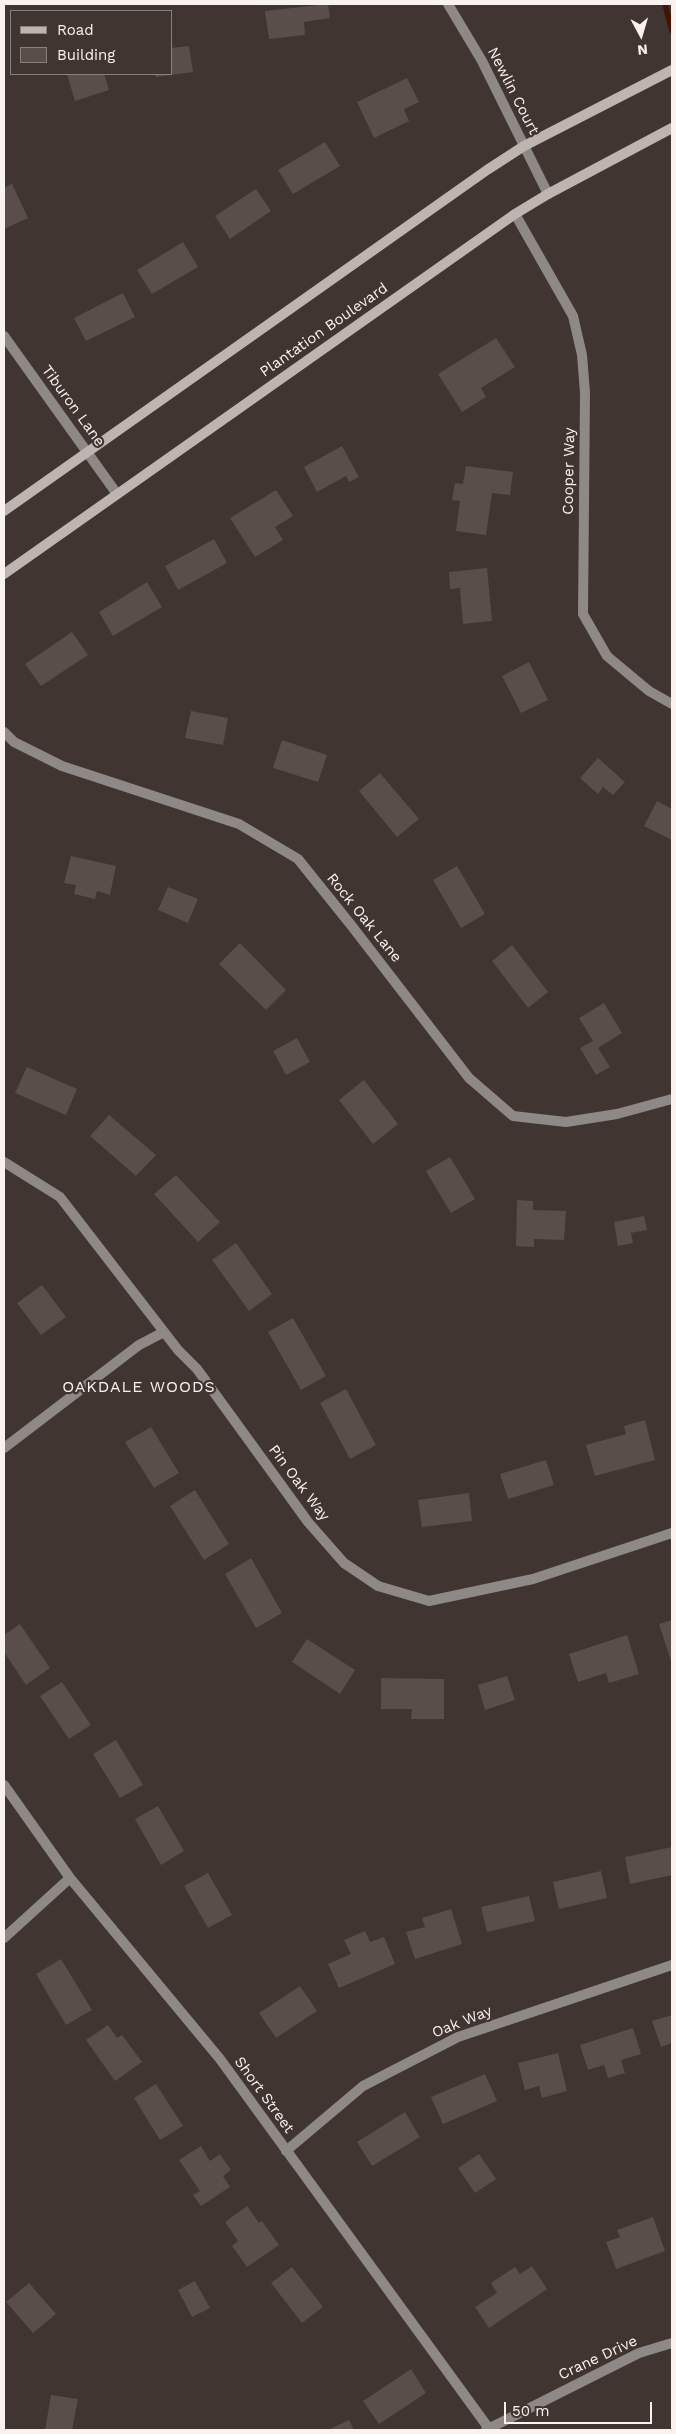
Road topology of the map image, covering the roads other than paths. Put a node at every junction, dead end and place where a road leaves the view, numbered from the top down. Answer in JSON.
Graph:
{"nodes":[{"id":1,"x":448,"y":4,"type":"edge"},
{"id":2,"x":672,"y":70,"type":"edge"},
{"id":3,"x":672,"y":128,"type":"edge"},
{"id":4,"x":524,"y":146,"type":"junction"},
{"id":5,"x":548,"y":194,"type":"junction"},
{"id":6,"x":516,"y":214,"type":"junction"},
{"id":7,"x":4,"y":336,"type":"edge"},
{"id":8,"x":87,"y":452,"type":"junction"},
{"id":9,"x":117,"y":494,"type":"junction"},
{"id":10,"x":4,"y":511,"type":"edge"},
{"id":11,"x":4,"y":574,"type":"edge"},
{"id":12,"x":672,"y":704,"type":"edge"},
{"id":13,"x":4,"y":732,"type":"edge"},
{"id":14,"x":672,"y":1099,"type":"edge"},
{"id":15,"x":4,"y":1162,"type":"edge"},
{"id":16,"x":164,"y":1332,"type":"junction"},
{"id":17,"x":4,"y":1448,"type":"edge"},
{"id":18,"x":672,"y":1533,"type":"edge"},
{"id":19,"x":4,"y":1784,"type":"edge"},
{"id":20,"x":70,"y":1878,"type":"junction"},
{"id":21,"x":4,"y":1938,"type":"edge"},
{"id":22,"x":672,"y":1965,"type":"edge"},
{"id":23,"x":286,"y":2150,"type":"junction"},
{"id":24,"x":672,"y":2343,"type":"edge"},
{"id":25,"x":488,"y":2429,"type":"edge"}],
"edges":[{"from":1,"to":4,"type":"street","name":"Newlin Court"},
{"from":2,"to":4,"type":"street"},
{"from":3,"to":5,"type":"street","name":"Plantation Boulevard"},
{"from":4,"to":5,"type":"street","name":"Newlin Court"},
{"from":4,"to":8,"type":"street"},
{"from":5,"to":6,"type":"street","name":"Plantation Boulevard"},
{"from":6,"to":9,"type":"street","name":"Plantation Boulevard"},
{"from":6,"to":12,"type":"street","name":"Cooper Way"},
{"from":7,"to":8,"type":"street","name":"Tiburon Lane"},
{"from":8,"to":9,"type":"street","name":"Tiburon Lane"},
{"from":8,"to":10,"type":"street"},
{"from":9,"to":11,"type":"street","name":"Plantation Boulevard"},
{"from":13,"to":14,"type":"street","name":"Rock Oak Lane"},
{"from":15,"to":16,"type":"street","name":"Pin Oak Way"},
{"from":16,"to":17,"type":"street"},
{"from":16,"to":18,"type":"street","name":"Pin Oak Way"},
{"from":19,"to":20,"type":"street","name":"Short Street"},
{"from":20,"to":21,"type":"street"},
{"from":20,"to":23,"type":"street","name":"Short Street"},
{"from":22,"to":23,"type":"street","name":"Oak Way"},
{"from":23,"to":25,"type":"street","name":"Short Street"},
{"from":24,"to":25,"type":"street","name":"Crane Drive"}]}
